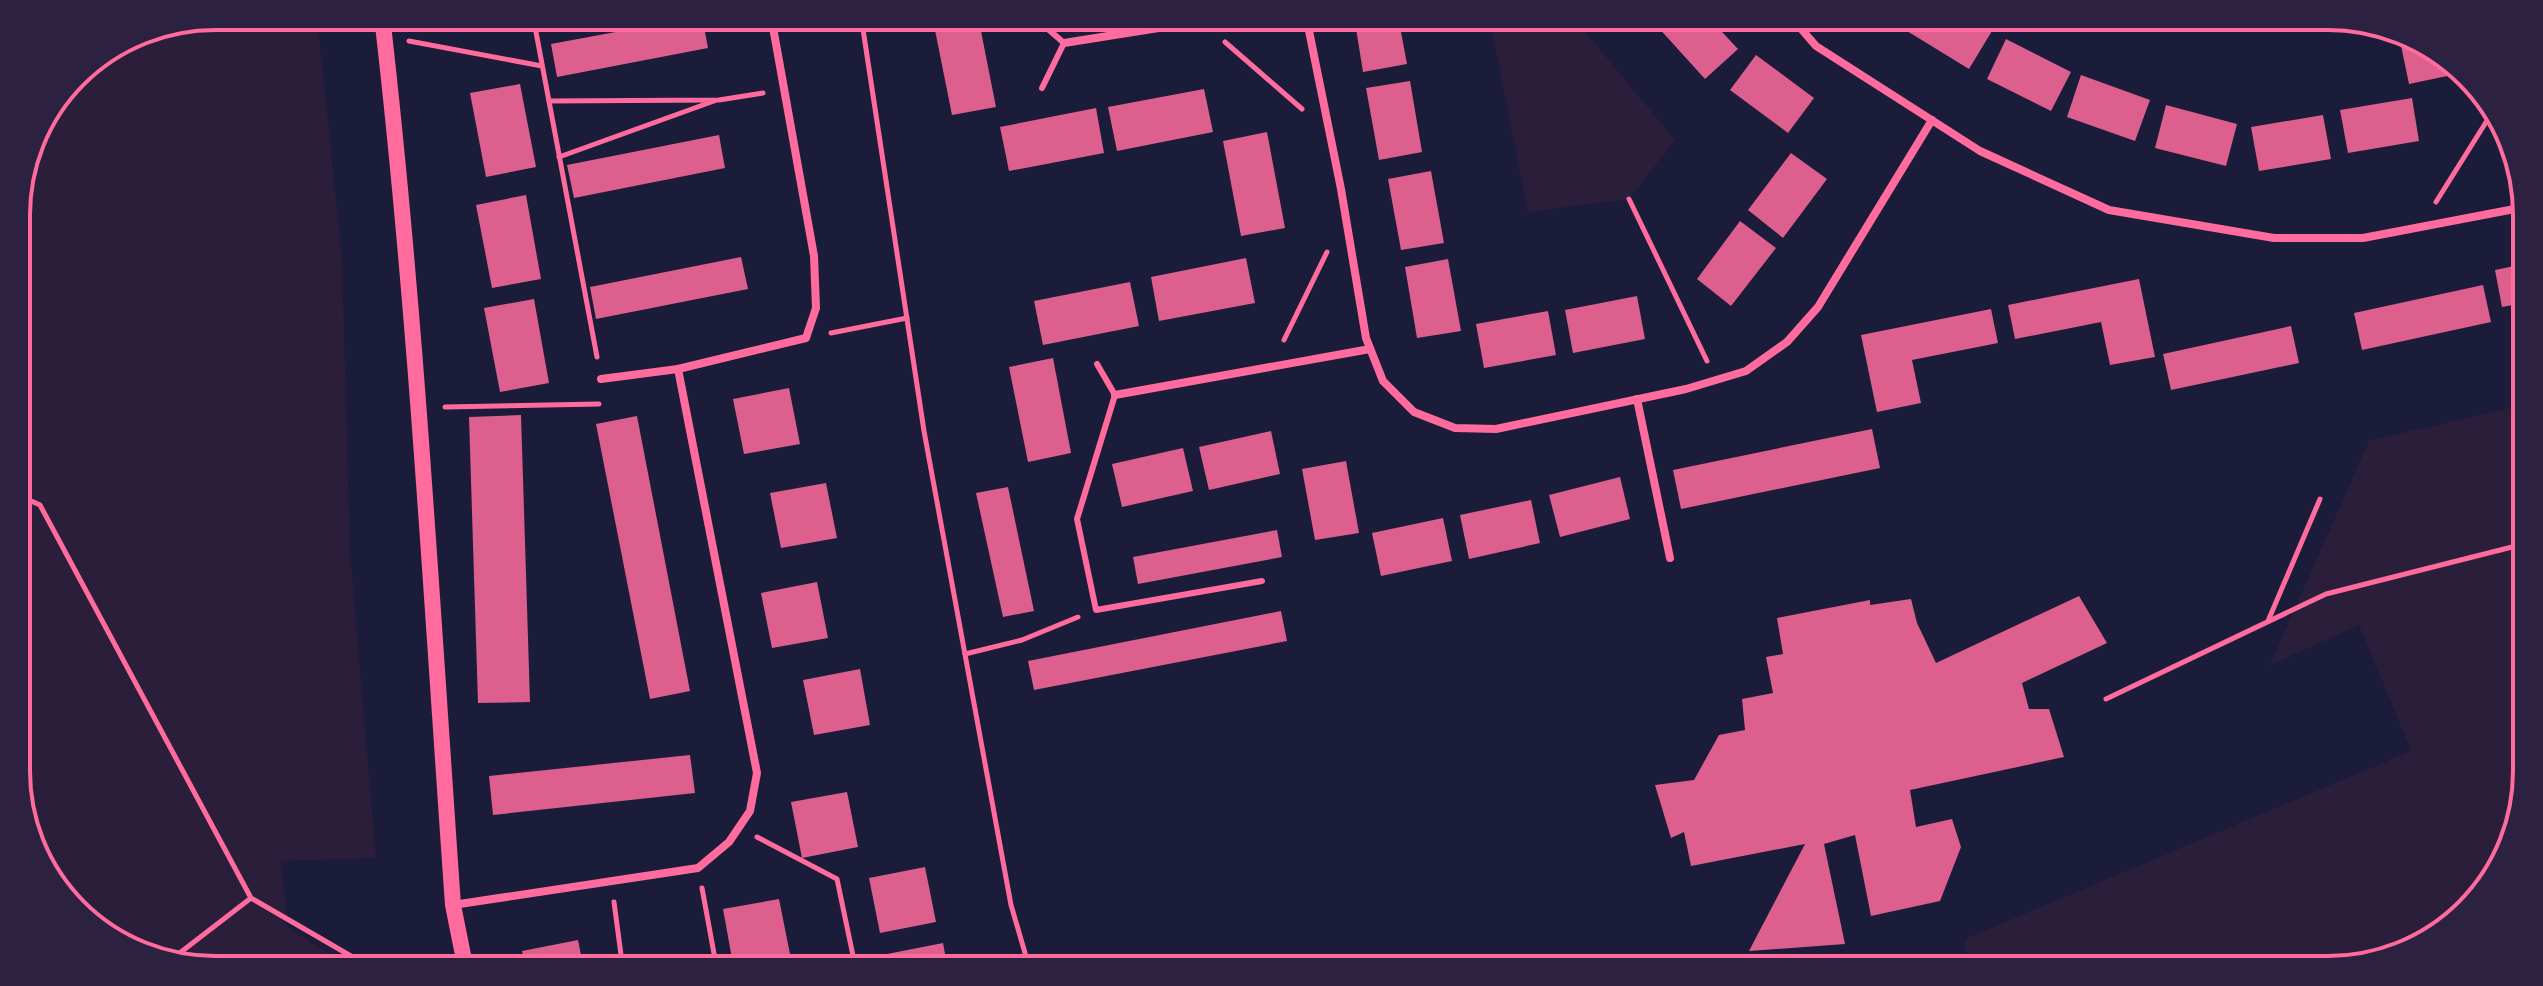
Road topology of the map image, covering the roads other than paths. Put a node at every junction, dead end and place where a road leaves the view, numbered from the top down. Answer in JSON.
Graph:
{"nodes":[{"id":1,"x":384,"y":30,"type":"edge"},
{"id":2,"x":773,"y":30,"type":"edge"},
{"id":3,"x":1049,"y":30,"type":"edge"},
{"id":4,"x":1149,"y":30,"type":"edge"},
{"id":5,"x":1309,"y":30,"type":"edge"},
{"id":6,"x":1802,"y":30,"type":"edge"},
{"id":7,"x":1064,"y":43,"type":"junction"},
{"id":8,"x":1042,"y":88,"type":"dead end"},
{"id":9,"x":1932,"y":120,"type":"junction"},
{"id":10,"x":2513,"y":209,"type":"edge"},
{"id":11,"x":1370,"y":349,"type":"junction"},
{"id":12,"x":1097,"y":364,"type":"dead end"},
{"id":13,"x":678,"y":369,"type":"junction"},
{"id":14,"x":601,"y":379,"type":"road end"},
{"id":15,"x":1115,"y":395,"type":"junction"},
{"id":16,"x":1637,"y":399,"type":"junction"},
{"id":17,"x":1670,"y":558,"type":"dead end"},
{"id":18,"x":1262,"y":581,"type":"dead end"},
{"id":19,"x":453,"y":905,"type":"junction"},
{"id":20,"x":463,"y":956,"type":"edge"}],
"edges":[{"from":1,"to":19,"type":"main road"},
{"from":2,"to":13,"type":"street"},
{"from":3,"to":7,"type":"lane"},
{"from":4,"to":7,"type":"street"},
{"from":5,"to":11,"type":"street"},
{"from":6,"to":9,"type":"street"},
{"from":7,"to":8,"type":"lane"},
{"from":9,"to":10,"type":"street"},
{"from":9,"to":16,"type":"street"},
{"from":11,"to":15,"type":"street"},
{"from":11,"to":16,"type":"street"},
{"from":12,"to":15,"type":"lane"},
{"from":13,"to":14,"type":"street"},
{"from":13,"to":19,"type":"street"},
{"from":15,"to":18,"type":"lane"},
{"from":16,"to":17,"type":"street"},
{"from":19,"to":20,"type":"main road"}]}
